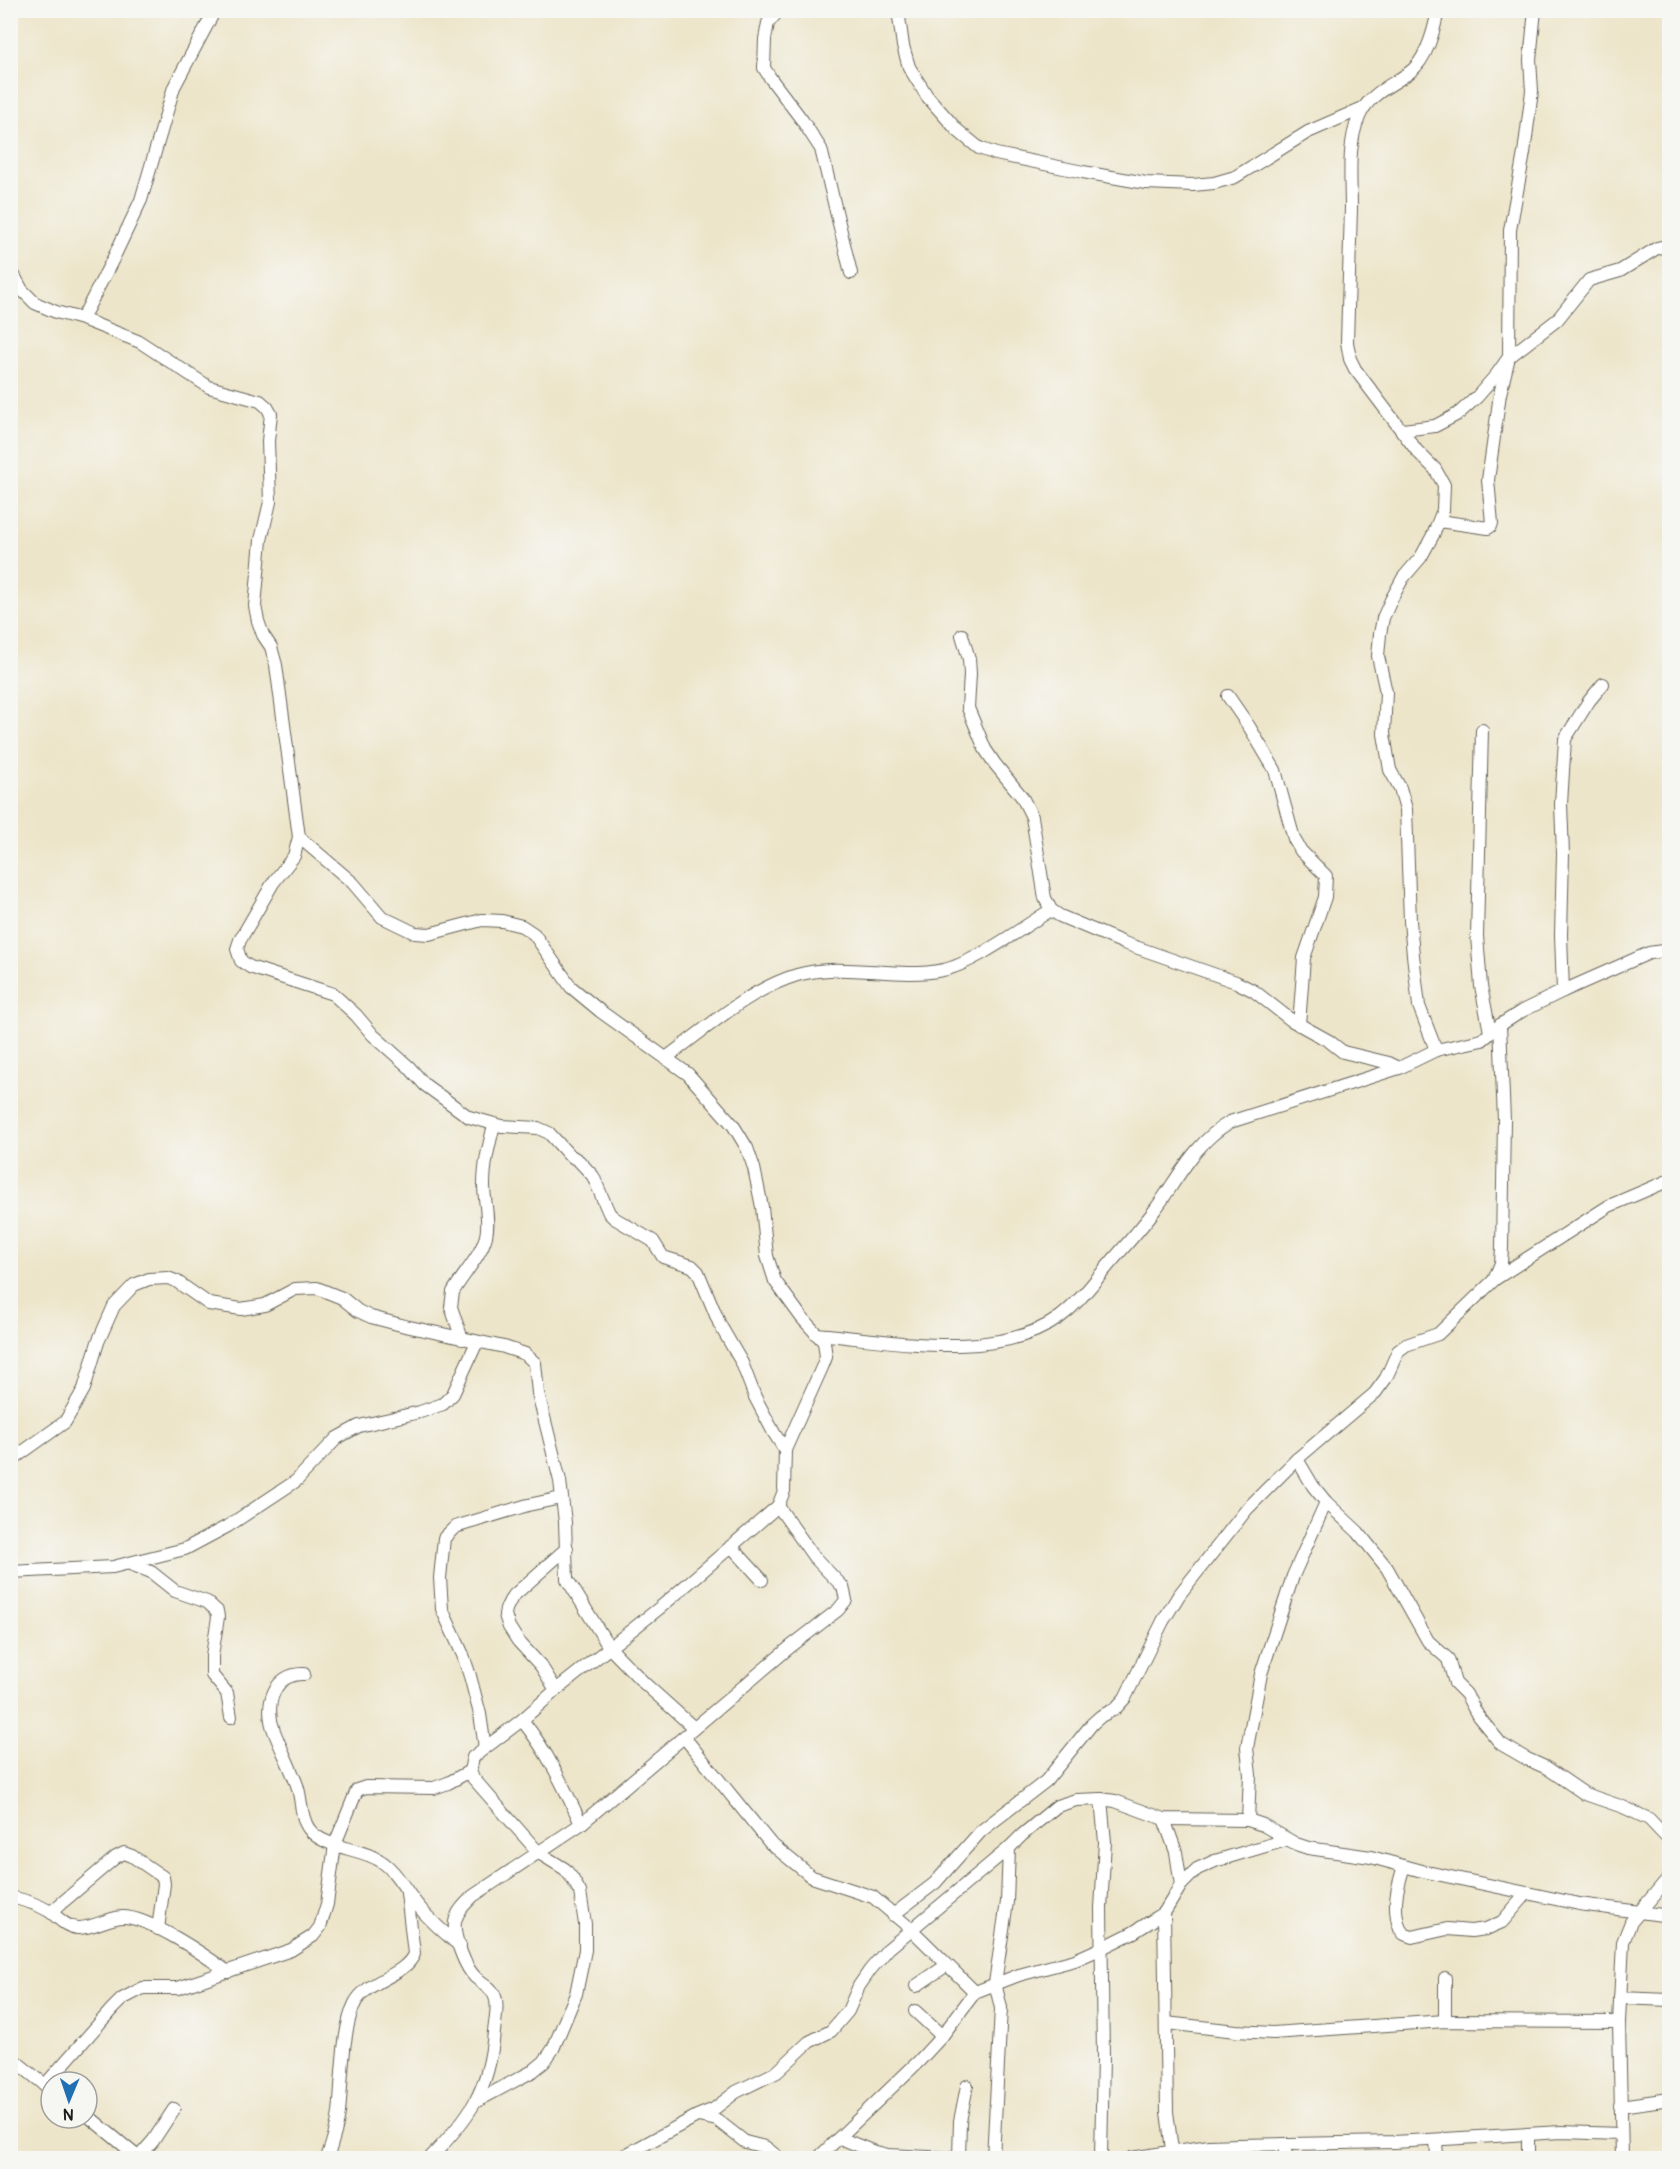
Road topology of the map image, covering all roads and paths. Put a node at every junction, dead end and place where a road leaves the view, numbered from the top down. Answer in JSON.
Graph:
{"nodes":[{"id":1,"x":215,"y":10,"type":"edge"},
{"id":2,"x":779,"y":10,"type":"edge"},
{"id":3,"x":898,"y":10,"type":"edge"},
{"id":4,"x":1438,"y":10,"type":"edge"},
{"id":5,"x":1535,"y":10,"type":"edge"},
{"id":6,"x":1363,"y":108,"type":"junction"},
{"id":7,"x":1670,"y":245,"type":"edge"},
{"id":8,"x":10,"y":268,"type":"edge"},
{"id":9,"x":851,"y":273,"type":"dead end"},
{"id":10,"x":82,"y":319,"type":"junction"},
{"id":11,"x":1509,"y":357,"type":"junction"},
{"id":12,"x":1403,"y":430,"type":"junction"},
{"id":13,"x":1439,"y":521,"type":"junction"},
{"id":14,"x":962,"y":635,"type":"dead end"},
{"id":15,"x":1604,"y":684,"type":"dead end"},
{"id":16,"x":1228,"y":696,"type":"dead end"},
{"id":17,"x":1482,"y":730,"type":"dead end"},
{"id":18,"x":299,"y":837,"type":"junction"},
{"id":19,"x":1051,"y":910,"type":"junction"},
{"id":20,"x":1670,"y":950,"type":"edge"},
{"id":21,"x":1563,"y":991,"type":"junction"},
{"id":22,"x":1299,"y":1025,"type":"junction"},
{"id":23,"x":1495,"y":1029,"type":"junction"},
{"id":24,"x":1436,"y":1050,"type":"junction"},
{"id":25,"x":666,"y":1058,"type":"junction"},
{"id":26,"x":1399,"y":1068,"type":"junction"},
{"id":27,"x":494,"y":1125,"type":"junction"},
{"id":28,"x":1670,"y":1180,"type":"edge"},
{"id":29,"x":1494,"y":1280,"type":"junction"},
{"id":30,"x":816,"y":1334,"type":"junction"},
{"id":31,"x":462,"y":1339,"type":"junction"},
{"id":32,"x":477,"y":1342,"type":"junction"},
{"id":33,"x":785,"y":1450,"type":"junction"},
{"id":34,"x":1297,"y":1459,"type":"junction"},
{"id":35,"x":10,"y":1461,"type":"edge"},
{"id":36,"x":561,"y":1498,"type":"junction"},
{"id":37,"x":1326,"y":1502,"type":"junction"},
{"id":38,"x":778,"y":1506,"type":"junction"},
{"id":39,"x":731,"y":1546,"type":"junction"},
{"id":40,"x":567,"y":1548,"type":"junction"},
{"id":41,"x":130,"y":1564,"type":"junction"},
{"id":42,"x":10,"y":1572,"type":"edge"},
{"id":43,"x":762,"y":1580,"type":"dead end"},
{"id":44,"x":609,"y":1647,"type":"junction"},
{"id":45,"x":304,"y":1674,"type":"dead end"},
{"id":46,"x":556,"y":1689,"type":"junction"},
{"id":47,"x":231,"y":1717,"type":"dead end"},
{"id":48,"x":522,"y":1720,"type":"junction"},
{"id":49,"x":694,"y":1728,"type":"junction"},
{"id":50,"x":684,"y":1737,"type":"junction"},
{"id":51,"x":485,"y":1748,"type":"junction"},
{"id":52,"x":470,"y":1771,"type":"junction"},
{"id":53,"x":1101,"y":1799,"type":"junction"},
{"id":54,"x":1164,"y":1818,"type":"junction"},
{"id":55,"x":1248,"y":1820,"type":"junction"},
{"id":56,"x":581,"y":1824,"type":"junction"},
{"id":57,"x":1286,"y":1840,"type":"junction"},
{"id":58,"x":1670,"y":1841,"type":"edge"},
{"id":59,"x":335,"y":1844,"type":"junction"},
{"id":60,"x":1009,"y":1848,"type":"junction"},
{"id":61,"x":539,"y":1853,"type":"junction"},
{"id":62,"x":1404,"y":1866,"type":"junction"},
{"id":63,"x":1670,"y":1876,"type":"edge"},
{"id":64,"x":1181,"y":1885,"type":"junction"},
{"id":65,"x":407,"y":1893,"type":"junction"},
{"id":66,"x":1527,"y":1893,"type":"junction"},
{"id":67,"x":10,"y":1897,"type":"edge"},
{"id":68,"x":51,"y":1912,"type":"junction"},
{"id":69,"x":1638,"y":1912,"type":"junction"},
{"id":70,"x":1164,"y":1913,"type":"junction"},
{"id":71,"x":893,"y":1915,"type":"junction"},
{"id":72,"x":1670,"y":1916,"type":"edge"},
{"id":73,"x":158,"y":1929,"type":"junction"},
{"id":74,"x":911,"y":1929,"type":"junction"},
{"id":75,"x":460,"y":1946,"type":"junction"},
{"id":76,"x":1102,"y":1948,"type":"junction"},
{"id":77,"x":947,"y":1965,"type":"junction"},
{"id":78,"x":228,"y":1972,"type":"junction"},
{"id":79,"x":1445,"y":1978,"type":"dead end"},
{"id":80,"x":995,"y":1983,"type":"junction"},
{"id":81,"x":916,"y":1986,"type":"dead end"},
{"id":82,"x":975,"y":1992,"type":"junction"},
{"id":83,"x":1620,"y":1998,"type":"junction"},
{"id":84,"x":1670,"y":2000,"type":"edge"},
{"id":85,"x":915,"y":2011,"type":"dead end"},
{"id":86,"x":1446,"y":2021,"type":"junction"},
{"id":87,"x":1166,"y":2022,"type":"junction"},
{"id":88,"x":1619,"y":2022,"type":"junction"},
{"id":89,"x":942,"y":2036,"type":"junction"},
{"id":90,"x":11,"y":2059,"type":"edge"},
{"id":91,"x":62,"y":2070,"type":"edge"},
{"id":92,"x":39,"y":2080,"type":"edge"},
{"id":93,"x":967,"y":2085,"type":"dead end"},
{"id":94,"x":1670,"y":2099,"type":"edge"},
{"id":95,"x":477,"y":2101,"type":"junction"},
{"id":96,"x":1620,"y":2106,"type":"junction"},
{"id":97,"x":174,"y":2109,"type":"dead end"},
{"id":98,"x":696,"y":2116,"type":"junction"},
{"id":99,"x":99,"y":2125,"type":"edge"},
{"id":100,"x":1528,"y":2134,"type":"junction"},
{"id":101,"x":1621,"y":2134,"type":"junction"},
{"id":102,"x":840,"y":2138,"type":"junction"},
{"id":103,"x":1436,"y":2140,"type":"junction"},
{"id":104,"x":1283,"y":2144,"type":"junction"},
{"id":105,"x":1172,"y":2155,"type":"edge"},
{"id":106,"x":889,"y":2157,"type":"edge"},
{"id":107,"x":139,"y":2158,"type":"edge"},
{"id":108,"x":327,"y":2158,"type":"edge"},
{"id":109,"x":430,"y":2158,"type":"edge"},
{"id":110,"x":620,"y":2158,"type":"edge"},
{"id":111,"x":779,"y":2158,"type":"edge"},
{"id":112,"x":818,"y":2158,"type":"edge"},
{"id":113,"x":949,"y":2158,"type":"edge"},
{"id":114,"x":959,"y":2158,"type":"edge"},
{"id":115,"x":993,"y":2158,"type":"edge"},
{"id":116,"x":1101,"y":2158,"type":"edge"},
{"id":117,"x":1131,"y":2158,"type":"edge"},
{"id":118,"x":1287,"y":2158,"type":"edge"},
{"id":119,"x":1437,"y":2158,"type":"edge"},
{"id":120,"x":1528,"y":2158,"type":"edge"},
{"id":121,"x":1622,"y":2158,"type":"edge"}],
"edges":[{"from":1,"to":10,"type":"street"},
{"from":2,"to":9,"type":"street"},
{"from":3,"to":6,"type":"street"},
{"from":4,"to":6,"type":"street"},
{"from":5,"to":11,"type":"street"},
{"from":6,"to":12,"type":"street"},
{"from":7,"to":11,"type":"street"},
{"from":8,"to":10,"type":"street"},
{"from":10,"to":18,"type":"street"},
{"from":11,"to":12,"type":"street"},
{"from":11,"to":13,"type":"street"},
{"from":12,"to":13,"type":"street"},
{"from":13,"to":24,"type":"street"},
{"from":14,"to":19,"type":"street"},
{"from":15,"to":21,"type":"street"},
{"from":16,"to":22,"type":"street"},
{"from":17,"to":23,"type":"street"},
{"from":18,"to":25,"type":"street"},
{"from":18,"to":27,"type":"street"},
{"from":19,"to":22,"type":"street"},
{"from":19,"to":25,"type":"street"},
{"from":20,"to":21,"type":"street"},
{"from":21,"to":23,"type":"street"},
{"from":22,"to":26,"type":"street"},
{"from":23,"to":24,"type":"street"},
{"from":23,"to":29,"type":"street"},
{"from":24,"to":26,"type":"street"},
{"from":25,"to":30,"type":"street"},
{"from":26,"to":30,"type":"street"},
{"from":27,"to":31,"type":"street"},
{"from":27,"to":33,"type":"street"},
{"from":28,"to":29,"type":"street"},
{"from":29,"to":34,"type":"street"},
{"from":30,"to":33,"type":"street"},
{"from":31,"to":32,"type":"street"},
{"from":31,"to":35,"type":"street"},
{"from":32,"to":36,"type":"street"},
{"from":32,"to":41,"type":"street"},
{"from":33,"to":38,"type":"street"},
{"from":34,"to":37,"type":"street"},
{"from":34,"to":71,"type":"street"},
{"from":36,"to":40,"type":"street"},
{"from":36,"to":51,"type":"street"},
{"from":37,"to":55,"type":"street"},
{"from":37,"to":58,"type":"street"},
{"from":38,"to":39,"type":"street"},
{"from":38,"to":49,"type":"street"},
{"from":39,"to":43,"type":"street"},
{"from":39,"to":44,"type":"street"},
{"from":40,"to":44,"type":"street"},
{"from":40,"to":46,"type":"street"},
{"from":41,"to":42,"type":"street"},
{"from":41,"to":47,"type":"street"},
{"from":44,"to":46,"type":"street"},
{"from":44,"to":49,"type":"street"},
{"from":45,"to":59,"type":"street"},
{"from":46,"to":48,"type":"street"},
{"from":48,"to":51,"type":"street"},
{"from":48,"to":56,"type":"street"},
{"from":49,"to":50,"type":"street"},
{"from":50,"to":56,"type":"street"},
{"from":50,"to":71,"type":"street"},
{"from":51,"to":52,"type":"street"},
{"from":52,"to":59,"type":"street"},
{"from":52,"to":61,"type":"street"},
{"from":53,"to":54,"type":"street"},
{"from":53,"to":60,"type":"street"},
{"from":53,"to":76,"type":"street"},
{"from":54,"to":55,"type":"street"},
{"from":54,"to":64,"type":"street"},
{"from":55,"to":57,"type":"street"},
{"from":56,"to":61,"type":"street"},
{"from":57,"to":62,"type":"street"},
{"from":57,"to":64,"type":"street"},
{"from":59,"to":65,"type":"street"},
{"from":59,"to":78,"type":"street"},
{"from":60,"to":74,"type":"street"},
{"from":60,"to":80,"type":"street"},
{"from":61,"to":75,"type":"street"},
{"from":61,"to":95,"type":"street"},
{"from":62,"to":66,"type":"street"},
{"from":62,"to":66,"type":"street"},
{"from":63,"to":69,"type":"street"},
{"from":64,"to":70,"type":"street"},
{"from":65,"to":75,"type":"street"},
{"from":65,"to":108,"type":"street"},
{"from":66,"to":69,"type":"street"},
{"from":67,"to":68,"type":"street"},
{"from":68,"to":73,"type":"street"},
{"from":68,"to":73,"type":"street"},
{"from":69,"to":72,"type":"street"},
{"from":69,"to":83,"type":"street"},
{"from":70,"to":76,"type":"street"},
{"from":70,"to":87,"type":"street"},
{"from":71,"to":74,"type":"street"},
{"from":73,"to":78,"type":"street"},
{"from":74,"to":77,"type":"street"},
{"from":74,"to":98,"type":"street"},
{"from":75,"to":95,"type":"street"},
{"from":76,"to":80,"type":"street"},
{"from":76,"to":116,"type":"street"},
{"from":77,"to":81,"type":"street"},
{"from":77,"to":82,"type":"street"},
{"from":78,"to":91,"type":"street"},
{"from":79,"to":86,"type":"street"},
{"from":80,"to":82,"type":"street"},
{"from":80,"to":115,"type":"street"},
{"from":82,"to":89,"type":"street"},
{"from":83,"to":84,"type":"street"},
{"from":83,"to":88,"type":"street"},
{"from":85,"to":89,"type":"street"},
{"from":86,"to":87,"type":"street"},
{"from":86,"to":88,"type":"street"},
{"from":87,"to":105,"type":"street"},
{"from":88,"to":96,"type":"street"},
{"from":89,"to":102,"type":"street"},
{"from":90,"to":92,"type":"street"},
{"from":93,"to":114,"type":"street"},
{"from":94,"to":96,"type":"street"},
{"from":95,"to":109,"type":"street"},
{"from":96,"to":101,"type":"street"},
{"from":97,"to":107,"type":"street"},
{"from":98,"to":110,"type":"street"},
{"from":98,"to":111,"type":"street"},
{"from":99,"to":107,"type":"street"},
{"from":100,"to":101,"type":"street"},
{"from":100,"to":103,"type":"street"},
{"from":100,"to":120,"type":"street"},
{"from":101,"to":121,"type":"street"},
{"from":102,"to":106,"type":"street"},
{"from":102,"to":112,"type":"street"},
{"from":103,"to":104,"type":"street"},
{"from":103,"to":119,"type":"street"},
{"from":104,"to":105,"type":"street"},
{"from":104,"to":118,"type":"street"},
{"from":105,"to":117,"type":"street"},
{"from":106,"to":113,"type":"street"}]}
